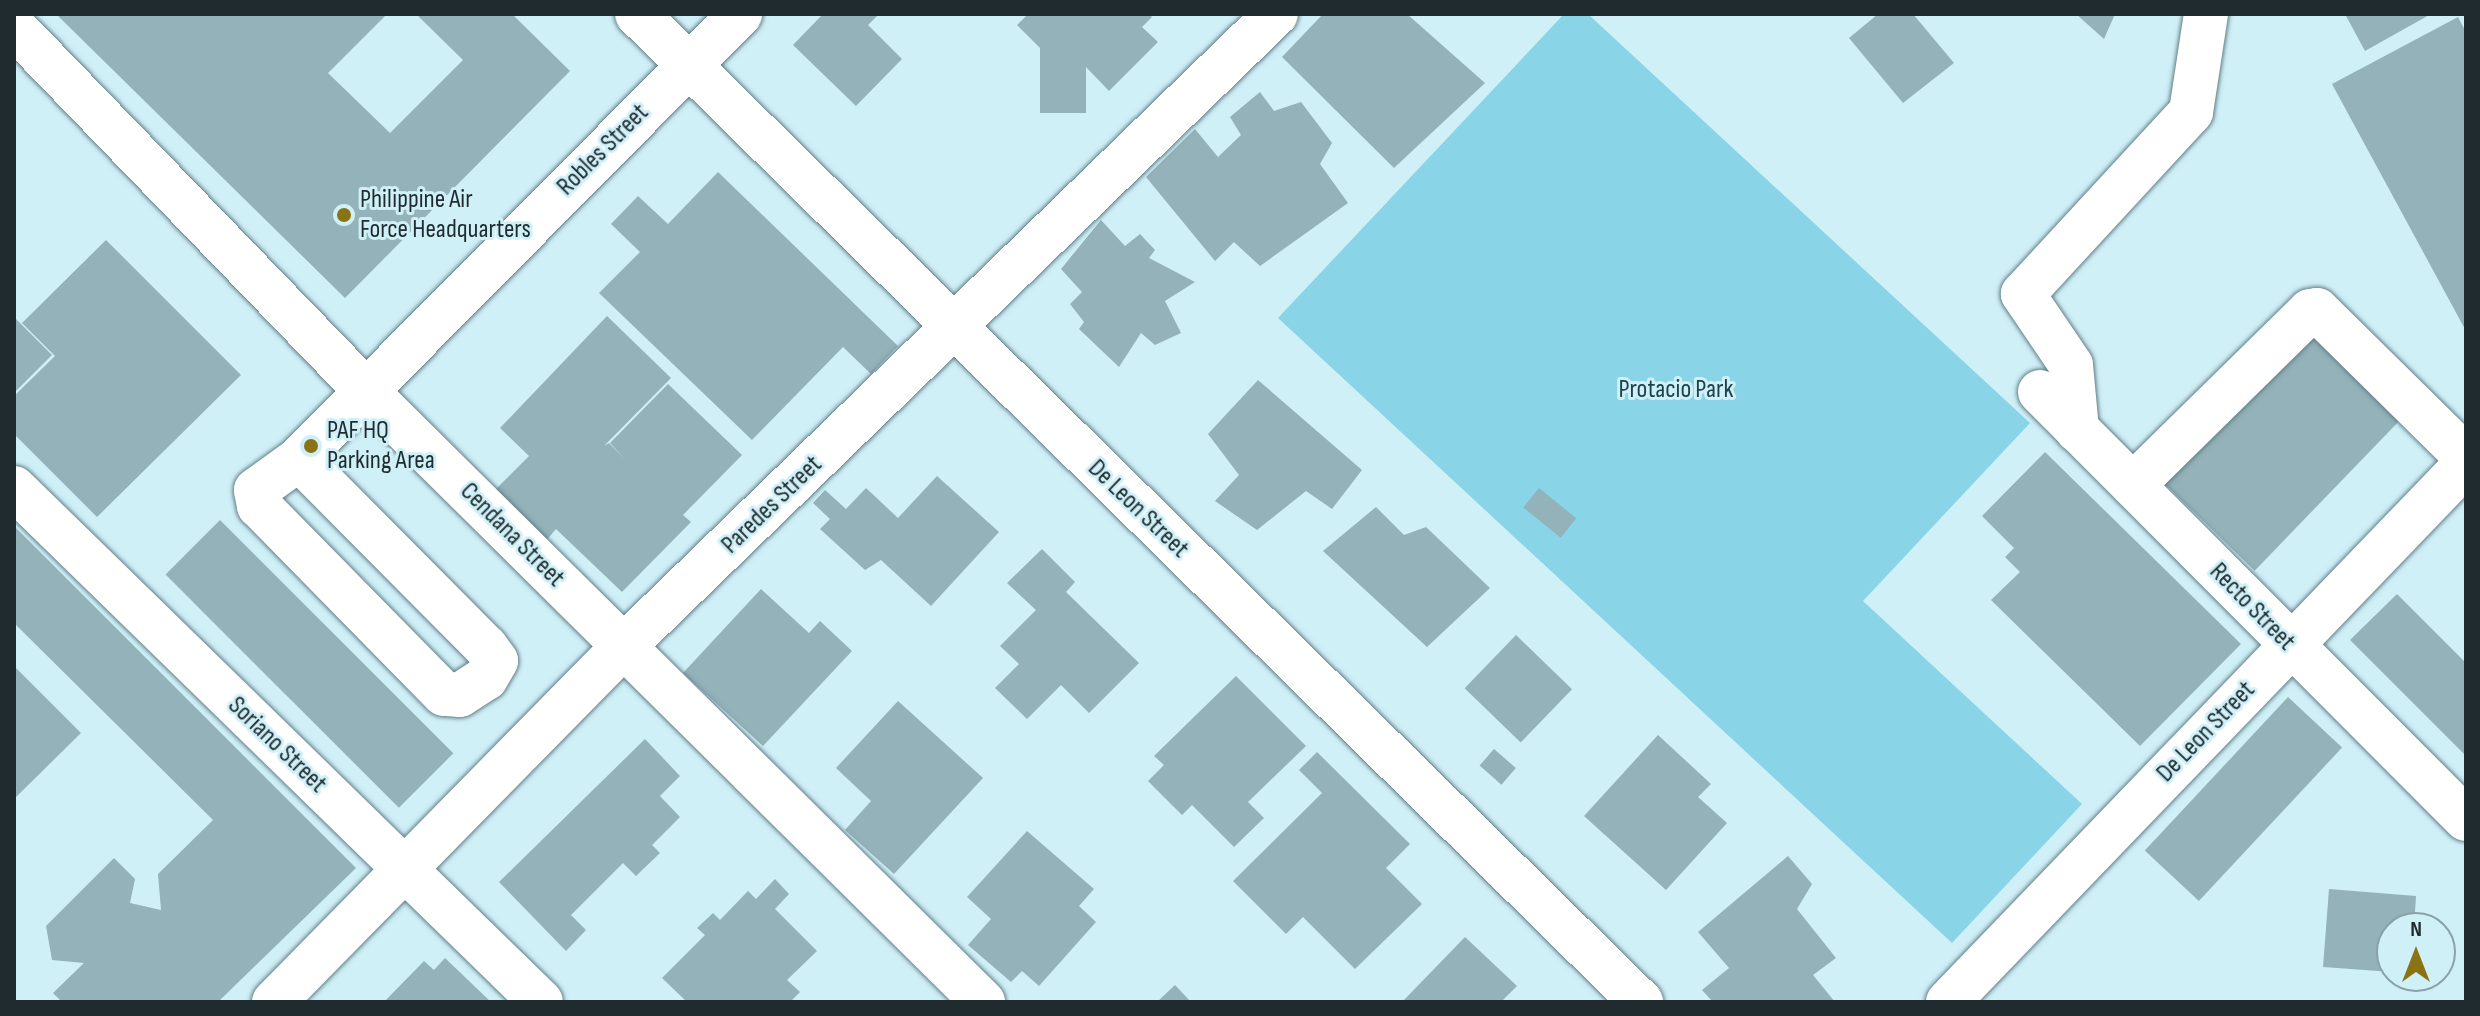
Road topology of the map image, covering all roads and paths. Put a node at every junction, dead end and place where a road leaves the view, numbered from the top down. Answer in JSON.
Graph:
{"nodes":[{"id":1,"x":637,"y":14,"type":"edge"},
{"id":2,"x":740,"y":14,"type":"edge"},
{"id":3,"x":1276,"y":14,"type":"edge"},
{"id":4,"x":2206,"y":14,"type":"edge"},
{"id":5,"x":14,"y":27,"type":"edge"},
{"id":6,"x":688,"y":64,"type":"junction"},
{"id":7,"x":954,"y":330,"type":"junction"},
{"id":8,"x":365,"y":390,"type":"junction"},
{"id":9,"x":2040,"y":392,"type":"dead end"},
{"id":10,"x":2077,"y":430,"type":"junction"},
{"id":11,"x":2466,"y":457,"type":"edge"},
{"id":12,"x":299,"y":459,"type":"junction"},
{"id":13,"x":2466,"y":464,"type":"edge"},
{"id":14,"x":2133,"y":485,"type":"junction"},
{"id":15,"x":14,"y":488,"type":"edge"},
{"id":16,"x":624,"y":646,"type":"junction"},
{"id":17,"x":2290,"y":646,"type":"junction"},
{"id":18,"x":2466,"y":819,"type":"edge"},
{"id":19,"x":405,"y":871,"type":"junction"},
{"id":20,"x":274,"y":1002,"type":"edge"},
{"id":21,"x":541,"y":1002,"type":"edge"},
{"id":22,"x":983,"y":1002,"type":"edge"},
{"id":23,"x":1641,"y":1002,"type":"edge"},
{"id":24,"x":1948,"y":1002,"type":"edge"}],
"edges":[{"from":1,"to":6,"type":"lane","name":"De Leon Street"},
{"from":2,"to":6,"type":"lane","name":"Robles Street"},
{"from":3,"to":7,"type":"lane","name":"Paredes Street"},
{"from":4,"to":10,"type":"lane"},
{"from":5,"to":8,"type":"lane","name":"Cendana Street"},
{"from":6,"to":7,"type":"lane","name":"De Leon Street"},
{"from":6,"to":8,"type":"lane","name":"Robles Street"},
{"from":7,"to":16,"type":"lane","name":"Paredes Street"},
{"from":7,"to":23,"type":"lane","name":"De Leon Street"},
{"from":8,"to":12,"type":"lane","name":"Robles Street"},
{"from":8,"to":16,"type":"lane","name":"Cendana Street"},
{"from":9,"to":10,"type":"lane","name":"Recto Street"},
{"from":10,"to":14,"type":"lane","name":"Recto Street"},
{"from":11,"to":14,"type":"lane"},
{"from":12,"to":12,"type":"lane","name":"Robles Street"},
{"from":13,"to":17,"type":"lane","name":"De Leon Street"},
{"from":14,"to":17,"type":"lane","name":"Recto Street"},
{"from":15,"to":19,"type":"lane","name":"Soriano Street"},
{"from":16,"to":19,"type":"lane","name":"Paredes Street"},
{"from":16,"to":22,"type":"lane","name":"Cendana Street"},
{"from":17,"to":18,"type":"lane","name":"Recto Street"},
{"from":17,"to":24,"type":"lane","name":"De Leon Street"},
{"from":19,"to":20,"type":"lane","name":"Paredes Street"},
{"from":19,"to":21,"type":"lane","name":"Soriano Street"}]}
